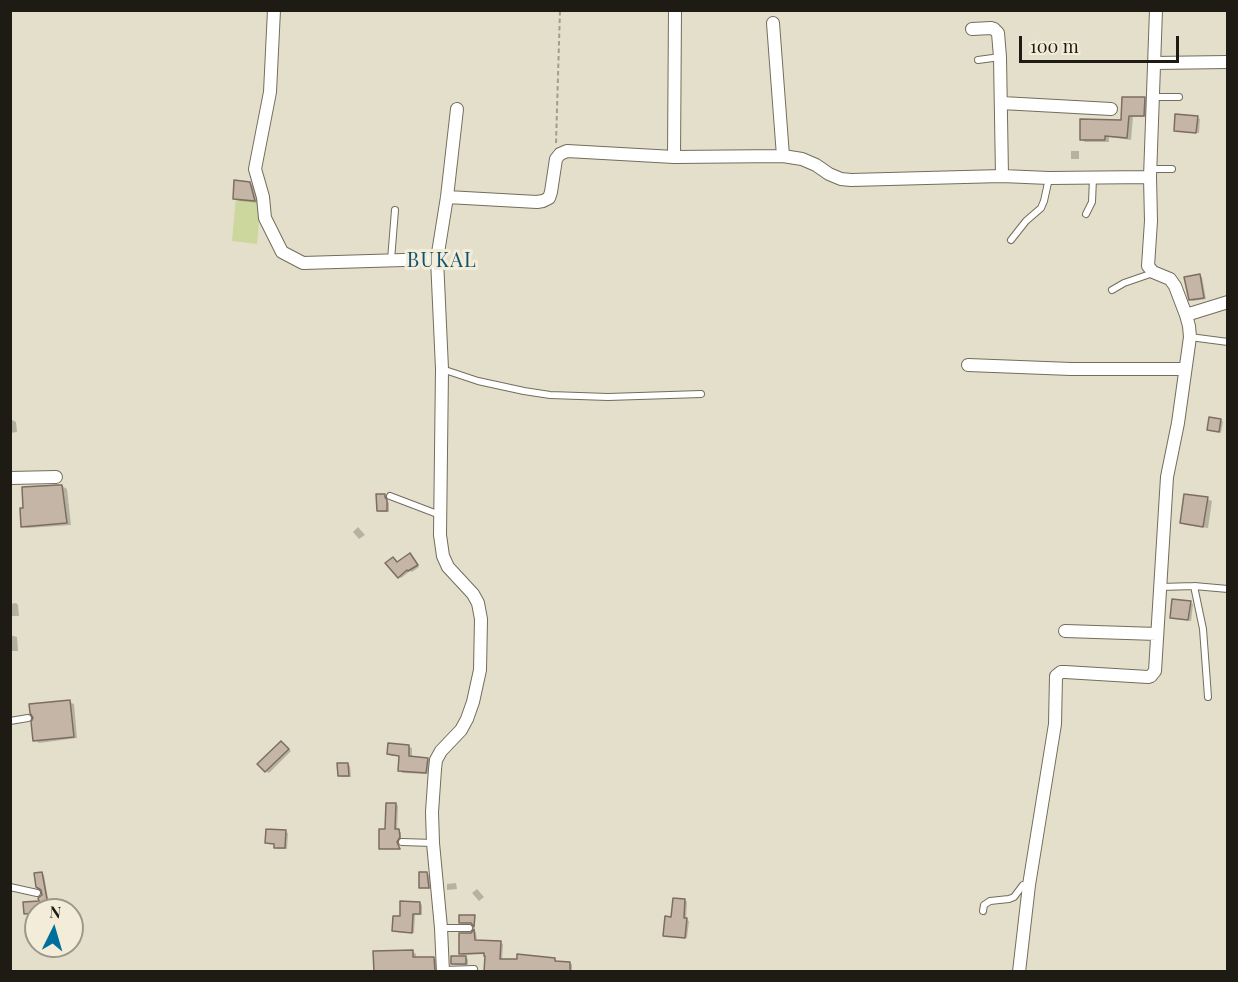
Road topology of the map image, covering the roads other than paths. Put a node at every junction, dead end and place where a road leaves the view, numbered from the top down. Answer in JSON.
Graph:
{"nodes":[{"id":1,"x":274,"y":10,"type":"edge"},
{"id":2,"x":675,"y":10,"type":"edge"},
{"id":3,"x":1156,"y":10,"type":"edge"},
{"id":4,"x":773,"y":23,"type":"dead end"},
{"id":5,"x":972,"y":29,"type":"dead end"},
{"id":6,"x":1000,"y":57,"type":"junction"},
{"id":7,"x":978,"y":60,"type":"dead end"},
{"id":8,"x":1227,"y":62,"type":"edge"},
{"id":9,"x":1154,"y":63,"type":"junction"},
{"id":10,"x":1153,"y":97,"type":"junction"},
{"id":11,"x":1179,"y":98,"type":"dead end"},
{"id":12,"x":1002,"y":103,"type":"junction"},
{"id":13,"x":457,"y":109,"type":"dead end"},
{"id":14,"x":1111,"y":109,"type":"dead end"},
{"id":15,"x":783,"y":156,"type":"junction"},
{"id":16,"x":674,"y":157,"type":"junction"},
{"id":17,"x":1172,"y":169,"type":"dead end"},
{"id":18,"x":1150,"y":173,"type":"junction"},
{"id":19,"x":1002,"y":176,"type":"junction"},
{"id":20,"x":1092,"y":177,"type":"junction"},
{"id":21,"x":1049,"y":178,"type":"junction"},
{"id":22,"x":447,"y":197,"type":"junction"},
{"id":23,"x":395,"y":210,"type":"dead end"},
{"id":24,"x":1086,"y":214,"type":"dead end"},
{"id":25,"x":1011,"y":240,"type":"dead end"},
{"id":26,"x":437,"y":259,"type":"junction"},
{"id":27,"x":391,"y":261,"type":"junction"},
{"id":28,"x":1154,"y":273,"type":"junction"},
{"id":29,"x":1112,"y":290,"type":"dead end"},
{"id":30,"x":1227,"y":302,"type":"edge"},
{"id":31,"x":1186,"y":315,"type":"junction"},
{"id":32,"x":1190,"y":337,"type":"junction"},
{"id":33,"x":1227,"y":342,"type":"edge"},
{"id":34,"x":968,"y":365,"type":"dead end"},
{"id":35,"x":442,"y":369,"type":"junction"},
{"id":36,"x":1185,"y":369,"type":"junction"},
{"id":37,"x":700,"y":394,"type":"dead end"},
{"id":38,"x":56,"y":477,"type":"dead end"},
{"id":39,"x":10,"y":478,"type":"edge"},
{"id":40,"x":390,"y":496,"type":"dead end"},
{"id":41,"x":440,"y":515,"type":"junction"},
{"id":42,"x":1194,"y":586,"type":"junction"},
{"id":43,"x":1161,"y":587,"type":"junction"},
{"id":44,"x":1227,"y":589,"type":"edge"},
{"id":45,"x":1065,"y":631,"type":"dead end"},
{"id":46,"x":1157,"y":634,"type":"junction"},
{"id":47,"x":1208,"y":697,"type":"dead end"},
{"id":48,"x":28,"y":718,"type":"dead end"},
{"id":49,"x":10,"y":721,"type":"edge"},
{"id":50,"x":402,"y":842,"type":"dead end"},
{"id":51,"x":433,"y":843,"type":"junction"},
{"id":52,"x":1029,"y":885,"type":"junction"},
{"id":53,"x":10,"y":887,"type":"edge"},
{"id":54,"x":37,"y":892,"type":"dead end"},
{"id":55,"x":982,"y":911,"type":"dead end"},
{"id":56,"x":441,"y":928,"type":"junction"},
{"id":57,"x":469,"y":928,"type":"dead end"},
{"id":58,"x":474,"y":969,"type":"dead end"},
{"id":59,"x":443,"y":971,"type":"edge"},
{"id":60,"x":1019,"y":972,"type":"edge"}],
"edges":[{"from":1,"to":27,"type":"street"},
{"from":2,"to":16,"type":"street"},
{"from":3,"to":9,"type":"street"},
{"from":4,"to":15,"type":"street"},
{"from":5,"to":6,"type":"street"},
{"from":6,"to":7,"type":"lane"},
{"from":6,"to":12,"type":"street"},
{"from":8,"to":9,"type":"street"},
{"from":9,"to":10,"type":"street"},
{"from":10,"to":11,"type":"lane"},
{"from":10,"to":18,"type":"street"},
{"from":12,"to":14,"type":"street"},
{"from":12,"to":19,"type":"street"},
{"from":13,"to":22,"type":"street"},
{"from":15,"to":16,"type":"street"},
{"from":15,"to":19,"type":"street"},
{"from":16,"to":22,"type":"street"},
{"from":17,"to":18,"type":"lane"},
{"from":18,"to":20,"type":"street"},
{"from":18,"to":28,"type":"street"},
{"from":19,"to":21,"type":"street"},
{"from":20,"to":21,"type":"street"},
{"from":20,"to":24,"type":"lane"},
{"from":21,"to":25,"type":"lane"},
{"from":22,"to":26,"type":"street"},
{"from":23,"to":27,"type":"lane"},
{"from":26,"to":27,"type":"street"},
{"from":26,"to":35,"type":"street"},
{"from":28,"to":29,"type":"lane"},
{"from":28,"to":31,"type":"street"},
{"from":30,"to":31,"type":"street"},
{"from":31,"to":32,"type":"street"},
{"from":32,"to":33,"type":"lane"},
{"from":32,"to":36,"type":"street"},
{"from":34,"to":36,"type":"street"},
{"from":35,"to":37,"type":"lane"},
{"from":35,"to":41,"type":"street"},
{"from":36,"to":43,"type":"street"},
{"from":38,"to":39,"type":"street"},
{"from":40,"to":41,"type":"lane"},
{"from":41,"to":51,"type":"street"},
{"from":42,"to":43,"type":"lane"},
{"from":42,"to":44,"type":"lane"},
{"from":42,"to":47,"type":"lane"},
{"from":43,"to":46,"type":"street"},
{"from":45,"to":46,"type":"street"},
{"from":46,"to":52,"type":"street"},
{"from":48,"to":49,"type":"lane"},
{"from":50,"to":51,"type":"lane"},
{"from":51,"to":56,"type":"street"},
{"from":52,"to":55,"type":"lane"},
{"from":52,"to":60,"type":"street"},
{"from":53,"to":54,"type":"lane"},
{"from":56,"to":57,"type":"lane"},
{"from":56,"to":59,"type":"street"},
{"from":58,"to":59,"type":"lane"}]}
